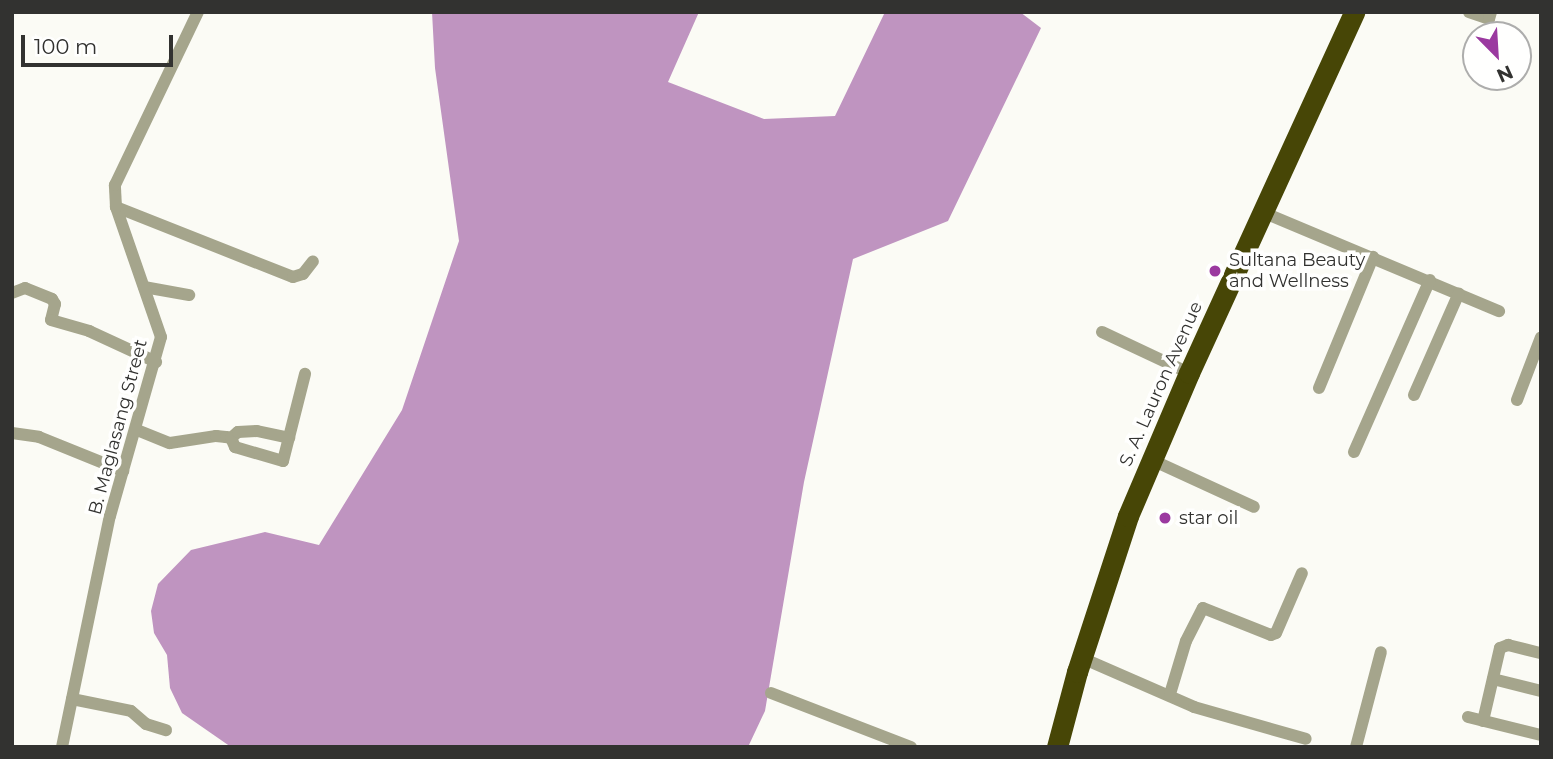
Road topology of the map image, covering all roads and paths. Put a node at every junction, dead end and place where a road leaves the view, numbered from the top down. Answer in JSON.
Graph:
{"nodes":[{"id":1,"x":198,"y":12,"type":"edge"},
{"id":2,"x":1354,"y":12,"type":"edge"},
{"id":3,"x":1469,"y":12,"type":"edge"},
{"id":4,"x":1491,"y":12,"type":"edge"},
{"id":5,"x":116,"y":207,"type":"junction"},
{"id":6,"x":1262,"y":212,"type":"junction"},
{"id":7,"x":1373,"y":257,"type":"junction"},
{"id":8,"x":313,"y":261,"type":"dead end"},
{"id":9,"x":1430,"y":279,"type":"junction"},
{"id":10,"x":144,"y":287,"type":"junction"},
{"id":11,"x":12,"y":293,"type":"edge"},
{"id":12,"x":1459,"y":293,"type":"junction"},
{"id":13,"x":189,"y":295,"type":"dead end"},
{"id":14,"x":1499,"y":311,"type":"dead end"},
{"id":15,"x":1102,"y":332,"type":"dead end"},
{"id":16,"x":1541,"y":337,"type":"edge"},
{"id":17,"x":156,"y":362,"type":"junction"},
{"id":18,"x":1189,"y":373,"type":"junction"},
{"id":19,"x":305,"y":374,"type":"dead end"},
{"id":20,"x":1319,"y":388,"type":"dead end"},
{"id":21,"x":1414,"y":395,"type":"dead end"},
{"id":22,"x":1517,"y":400,"type":"dead end"},
{"id":23,"x":137,"y":430,"type":"junction"},
{"id":24,"x":12,"y":433,"type":"edge"},
{"id":25,"x":230,"y":438,"type":"junction"},
{"id":26,"x":289,"y":438,"type":"junction"},
{"id":27,"x":1354,"y":452,"type":"dead end"},
{"id":28,"x":1152,"y":460,"type":"junction"},
{"id":29,"x":123,"y":471,"type":"junction"},
{"id":30,"x":1254,"y":507,"type":"dead end"},
{"id":31,"x":1302,"y":573,"type":"dead end"},
{"id":32,"x":1381,"y":652,"type":"dead end"},
{"id":33,"x":1541,"y":653,"type":"edge"},
{"id":34,"x":1082,"y":658,"type":"junction"},
{"id":35,"x":1493,"y":679,"type":"junction"},
{"id":36,"x":1541,"y":691,"type":"edge"},
{"id":37,"x":771,"y":692,"type":"dead end"},
{"id":38,"x":1170,"y":694,"type":"junction"},
{"id":39,"x":72,"y":699,"type":"junction"},
{"id":40,"x":1468,"y":717,"type":"dead end"},
{"id":41,"x":1483,"y":721,"type":"junction"},
{"id":42,"x":166,"y":730,"type":"dead end"},
{"id":43,"x":1541,"y":735,"type":"edge"},
{"id":44,"x":1306,"y":739,"type":"dead end"},
{"id":45,"x":61,"y":747,"type":"edge"},
{"id":46,"x":911,"y":747,"type":"edge"},
{"id":47,"x":1057,"y":747,"type":"edge"},
{"id":48,"x":1356,"y":747,"type":"edge"}],
"edges":[{"from":1,"to":5,"type":"street","name":"B. Maglasang Street"},
{"from":2,"to":6,"type":"highway","name":"S. A. Lauron Avenue"},
{"from":3,"to":4,"type":"street"},
{"from":5,"to":8,"type":"street"},
{"from":5,"to":10,"type":"street","name":"B. Maglasang Street"},
{"from":6,"to":7,"type":"street"},
{"from":6,"to":18,"type":"highway","name":"S. A. Lauron Avenue"},
{"from":7,"to":9,"type":"street"},
{"from":7,"to":20,"type":"street"},
{"from":9,"to":12,"type":"street"},
{"from":9,"to":27,"type":"street"},
{"from":10,"to":13,"type":"street"},
{"from":10,"to":17,"type":"street","name":"B. Maglasang Street"},
{"from":11,"to":17,"type":"street"},
{"from":12,"to":14,"type":"street"},
{"from":12,"to":21,"type":"street"},
{"from":15,"to":18,"type":"street"},
{"from":16,"to":22,"type":"street"},
{"from":17,"to":23,"type":"street","name":"B. Maglasang Street"},
{"from":18,"to":28,"type":"highway","name":"S. A. Lauron Avenue"},
{"from":19,"to":26,"type":"street"},
{"from":23,"to":25,"type":"street"},
{"from":23,"to":29,"type":"street","name":"B. Maglasang Street"},
{"from":24,"to":29,"type":"street"},
{"from":25,"to":26,"type":"street"},
{"from":25,"to":26,"type":"street"},
{"from":28,"to":30,"type":"street"},
{"from":28,"to":34,"type":"highway","name":"S. A. Lauron Avenue"},
{"from":29,"to":39,"type":"street","name":"B. Maglasang Street"},
{"from":31,"to":38,"type":"street"},
{"from":32,"to":48,"type":"street"},
{"from":33,"to":35,"type":"street"},
{"from":34,"to":38,"type":"street"},
{"from":34,"to":47,"type":"highway","name":"S. A. Lauron Avenue"},
{"from":35,"to":36,"type":"street"},
{"from":35,"to":41,"type":"street"},
{"from":37,"to":46,"type":"street"},
{"from":38,"to":44,"type":"street"},
{"from":39,"to":42,"type":"street"},
{"from":39,"to":45,"type":"street","name":"B. Maglasang Street"},
{"from":40,"to":41,"type":"street"},
{"from":41,"to":43,"type":"street"}]}
